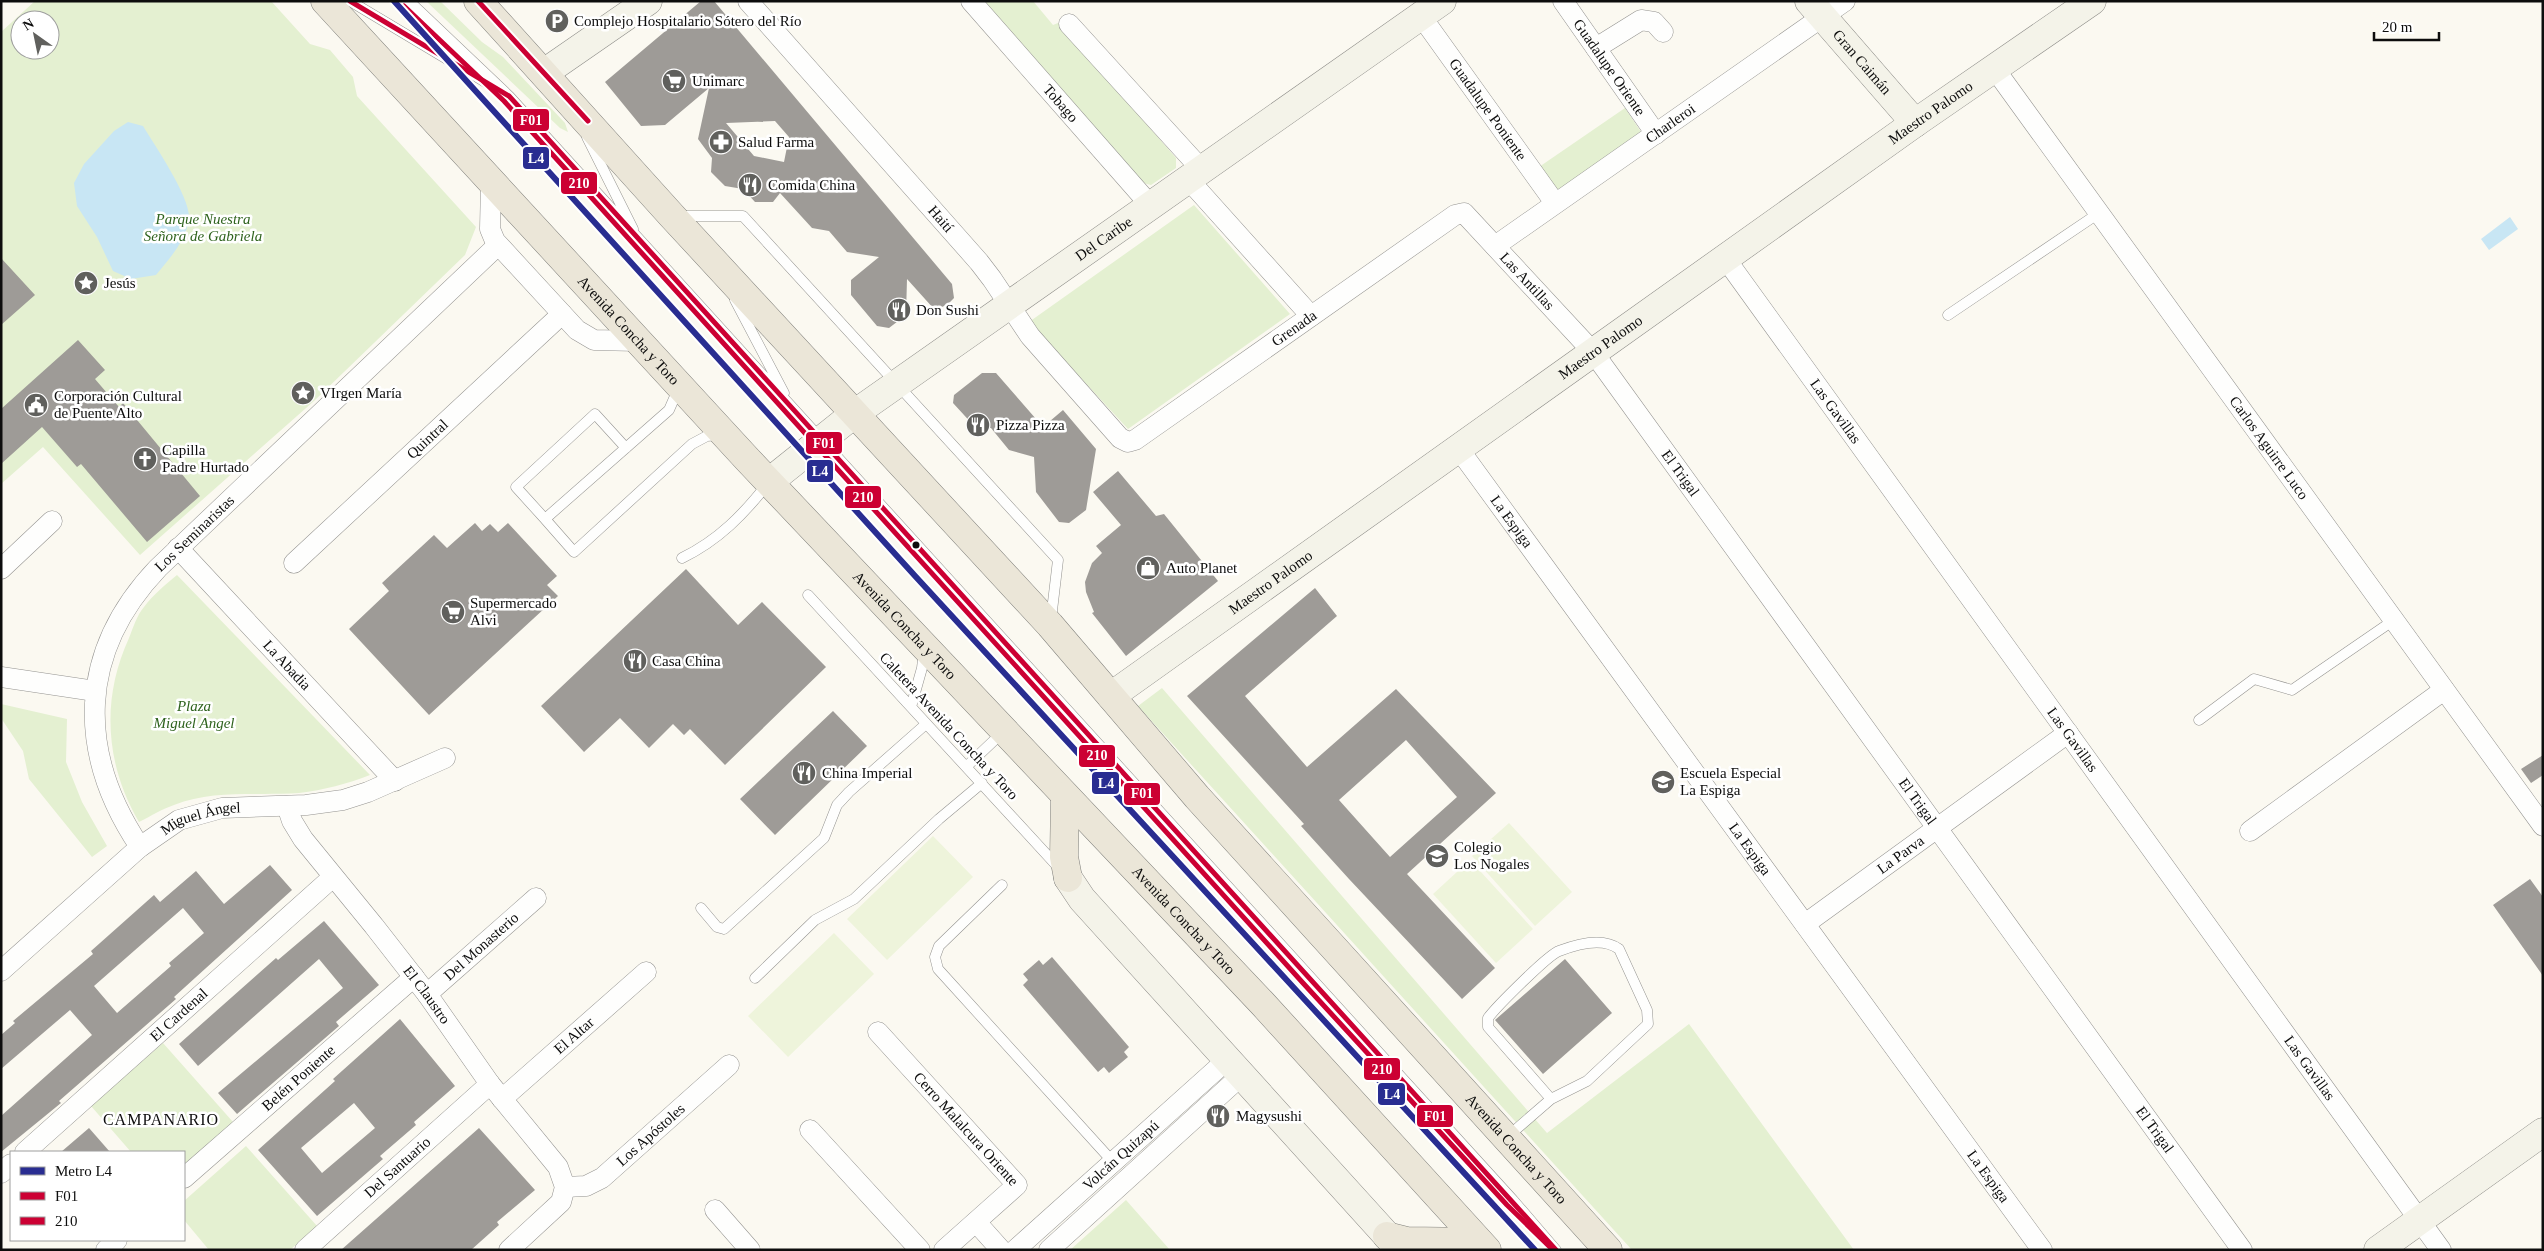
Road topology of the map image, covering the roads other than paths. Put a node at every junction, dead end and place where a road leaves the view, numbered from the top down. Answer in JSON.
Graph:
{"nodes":[{"id":1,"x":325,"y":1,"type":"edge"},
{"id":2,"x":350,"y":1,"type":"edge"},
{"id":3,"x":409,"y":1,"type":"edge"},
{"id":4,"x":478,"y":1,"type":"edge"},
{"id":5,"x":648,"y":1,"type":"edge"},
{"id":6,"x":748,"y":1,"type":"edge"},
{"id":7,"x":971,"y":1,"type":"edge"},
{"id":8,"x":1563,"y":1,"type":"edge"},
{"id":9,"x":1845,"y":1,"type":"edge"},
{"id":10,"x":2092,"y":1,"type":"edge"},
{"id":11,"x":1431,"y":8,"type":"edge"},
{"id":12,"x":1816,"y":9,"type":"edge"},
{"id":13,"x":1068,"y":24,"type":"dead end"},
{"id":14,"x":1663,"y":32,"type":"dead end"},
{"id":15,"x":1596,"y":48,"type":"junction"},
{"id":16,"x":1994,"y":68,"type":"junction"},
{"id":17,"x":544,"y":73,"type":"junction"},
{"id":18,"x":510,"y":96,"type":"junction"},
{"id":19,"x":568,"y":100,"type":"junction"},
{"id":20,"x":1915,"y":123,"type":"junction"},
{"id":21,"x":1656,"y":134,"type":"junction"},
{"id":22,"x":1195,"y":175,"type":"junction"},
{"id":23,"x":491,"y":183,"type":"junction"},
{"id":24,"x":1555,"y":204,"type":"junction"},
{"id":25,"x":1151,"y":206,"type":"junction"},
{"id":26,"x":1461,"y":212,"type":"joint"},
{"id":27,"x":2099,"y":213,"type":"junction"},
{"id":28,"x":672,"y":216,"type":"junction"},
{"id":29,"x":639,"y":241,"type":"junction"},
{"id":30,"x":498,"y":245,"type":"junction"},
{"id":31,"x":1495,"y":246,"type":"junction"},
{"id":32,"x":1725,"y":258,"type":"junction"},
{"id":33,"x":720,"y":268,"type":"junction"},
{"id":34,"x":1009,"y":306,"type":"junction"},
{"id":35,"x":562,"y":314,"type":"junction"},
{"id":36,"x":1948,"y":315,"type":"dead end"},
{"id":37,"x":1311,"y":316,"type":"junction"},
{"id":38,"x":638,"y":341,"type":"junction"},
{"id":39,"x":1592,"y":352,"type":"junction"},
{"id":40,"x":677,"y":384,"type":"junction"},
{"id":41,"x":898,"y":384,"type":"junction"},
{"id":42,"x":791,"y":407,"type":"junction"},
{"id":43,"x":854,"y":414,"type":"junction"},
{"id":44,"x":725,"y":436,"type":"junction"},
{"id":45,"x":821,"y":440,"type":"junction"},
{"id":46,"x":1128,"y":442,"type":"joint"},
{"id":47,"x":626,"y":448,"type":"junction"},
{"id":48,"x":1458,"y":448,"type":"junction"},
{"id":49,"x":769,"y":482,"type":"junction"},
{"id":50,"x":545,"y":519,"type":"junction"},
{"id":51,"x":52,"y":521,"type":"dead end"},
{"id":52,"x":178,"y":548,"type":"junction"},
{"id":53,"x":682,"y":558,"type":"dead end"},
{"id":54,"x":294,"y":563,"type":"dead end"},
{"id":55,"x":1,"y":569,"type":"edge"},
{"id":56,"x":808,"y":595,"type":"dead end"},
{"id":57,"x":2394,"y":620,"type":"junction"},
{"id":58,"x":1050,"y":625,"type":"junction"},
{"id":59,"x":924,"y":645,"type":"junction"},
{"id":60,"x":1,"y":677,"type":"edge"},
{"id":61,"x":2444,"y":690,"type":"junction"},
{"id":62,"x":95,"y":691,"type":"junction"},
{"id":63,"x":1112,"y":696,"type":"junction"},
{"id":64,"x":911,"y":707,"type":"junction"},
{"id":65,"x":2199,"y":720,"type":"dead end"},
{"id":66,"x":926,"y":724,"type":"junction"},
{"id":67,"x":1004,"y":731,"type":"junction"},
{"id":68,"x":2068,"y":733,"type":"junction"},
{"id":69,"x":445,"y":758,"type":"dead end"},
{"id":70,"x":967,"y":766,"type":"junction"},
{"id":71,"x":395,"y":781,"type":"junction"},
{"id":72,"x":982,"y":783,"type":"junction"},
{"id":73,"x":1065,"y":796,"type":"junction"},
{"id":74,"x":287,"y":806,"type":"junction"},
{"id":75,"x":2543,"y":826,"type":"edge"},
{"id":76,"x":1937,"y":828,"type":"junction"},
{"id":77,"x":2250,"y":831,"type":"dead end"},
{"id":78,"x":140,"y":847,"type":"junction"},
{"id":79,"x":333,"y":877,"type":"junction"},
{"id":80,"x":1068,"y":878,"type":"junction"},
{"id":81,"x":1002,"y":885,"type":"dead end"},
{"id":82,"x":536,"y":898,"type":"dead end"},
{"id":83,"x":701,"y":908,"type":"dead end"},
{"id":84,"x":1805,"y":924,"type":"junction"},
{"id":85,"x":1,"y":971,"type":"edge"},
{"id":86,"x":646,"y":972,"type":"dead end"},
{"id":87,"x":414,"y":977,"type":"junction"},
{"id":88,"x":755,"y":978,"type":"dead end"},
{"id":89,"x":427,"y":994,"type":"junction"},
{"id":90,"x":878,"y":1032,"type":"dead end"},
{"id":91,"x":729,"y":1066,"type":"dead end"},
{"id":92,"x":1235,"y":1067,"type":"junction"},
{"id":93,"x":496,"y":1091,"type":"junction"},
{"id":94,"x":1551,"y":1099,"type":"junction"},
{"id":95,"x":810,"y":1130,"type":"dead end"},
{"id":96,"x":2543,"y":1132,"type":"edge"},
{"id":97,"x":1506,"y":1138,"type":"junction"},
{"id":98,"x":25,"y":1151,"type":"edge"},
{"id":99,"x":1113,"y":1162,"type":"junction"},
{"id":100,"x":185,"y":1177,"type":"edge"},
{"id":101,"x":565,"y":1187,"type":"junction"},
{"id":102,"x":1514,"y":1200,"type":"junction"},
{"id":103,"x":714,"y":1210,"type":"dead end"},
{"id":104,"x":2420,"y":1220,"type":"junction"},
{"id":105,"x":976,"y":1222,"type":"junction"},
{"id":106,"x":116,"y":1241,"type":"edge"},
{"id":107,"x":1394,"y":1243,"type":"edge"},
{"id":108,"x":1483,"y":1246,"type":"edge"},
{"id":109,"x":106,"y":1250,"type":"edge"},
{"id":110,"x":304,"y":1250,"type":"edge"},
{"id":111,"x":509,"y":1250,"type":"edge"},
{"id":112,"x":750,"y":1250,"type":"edge"},
{"id":113,"x":920,"y":1250,"type":"edge"},
{"id":114,"x":944,"y":1250,"type":"edge"},
{"id":115,"x":1001,"y":1250,"type":"edge"},
{"id":116,"x":1015,"y":1250,"type":"edge"},
{"id":117,"x":1049,"y":1250,"type":"edge"},
{"id":118,"x":1556,"y":1250,"type":"edge"},
{"id":119,"x":1564,"y":1250,"type":"edge"},
{"id":120,"x":1608,"y":1250,"type":"edge"},
{"id":121,"x":2042,"y":1250,"type":"edge"},
{"id":122,"x":2242,"y":1250,"type":"edge"},
{"id":123,"x":2378,"y":1250,"type":"edge"},
{"id":124,"x":2442,"y":1250,"type":"edge"}],
"edges":[{"from":1,"to":23,"type":"main road","name":"Avenida Concha y Toro"},
{"from":2,"to":18,"type":"lane"},
{"from":3,"to":18,"type":"lane"},
{"from":4,"to":17,"type":"main road","name":"Avenida Concha y Toro"},
{"from":5,"to":17,"type":"street"},
{"from":6,"to":34,"type":"street","name":"Haití"},
{"from":7,"to":25,"type":"street","name":"Tobago"},
{"from":8,"to":15,"type":"street","name":"Guadalupe Oriente"},
{"from":9,"to":12,"type":"street","name":"Charleroi"},
{"from":10,"to":16,"type":"street","name":"Maestro Palomo"},
{"from":11,"to":22,"type":"street","name":"Del Caribe"},
{"from":11,"to":24,"type":"street","name":"Guadalupe Poniente"},
{"from":12,"to":20,"type":"street","name":"Gran Caimán"},
{"from":12,"to":21,"type":"street","name":"Charleroi"},
{"from":13,"to":22,"type":"street"},
{"from":14,"to":15,"type":"street"},
{"from":15,"to":21,"type":"street","name":"Guadalupe Oriente"},
{"from":16,"to":20,"type":"street","name":"Maestro Palomo"},
{"from":16,"to":27,"type":"street","name":"Carlos Aguirre Luco"},
{"from":17,"to":19,"type":"main road","name":"Avenida Concha y Toro"},
{"from":18,"to":29,"type":"lane"},
{"from":19,"to":28,"type":"main road","name":"Avenida Concha y Toro"},
{"from":19,"to":29,"type":"lane"},
{"from":20,"to":32,"type":"street","name":"Maestro Palomo"},
{"from":21,"to":24,"type":"street","name":"Charleroi"},
{"from":22,"to":25,"type":"street","name":"Del Caribe"},
{"from":22,"to":37,"type":"street"},
{"from":23,"to":30,"type":"street"},
{"from":23,"to":38,"type":"main road","name":"Avenida Concha y Toro"},
{"from":24,"to":31,"type":"street","name":"Charleroi"},
{"from":25,"to":34,"type":"street","name":"Del Caribe"},
{"from":26,"to":31,"type":"street","name":"Las Antillas"},
{"from":26,"to":37,"type":"street","name":"Grenada"},
{"from":27,"to":36,"type":"lane"},
{"from":27,"to":57,"type":"street","name":"Carlos Aguirre Luco"},
{"from":28,"to":33,"type":"main road","name":"Avenida Concha y Toro"},
{"from":28,"to":41,"type":"lane"},
{"from":29,"to":42,"type":"lane"},
{"from":30,"to":35,"type":"street"},
{"from":30,"to":52,"type":"street","name":"Los Seminaristas"},
{"from":31,"to":39,"type":"street","name":"Las Antillas"},
{"from":32,"to":39,"type":"street","name":"Maestro Palomo"},
{"from":32,"to":68,"type":"street","name":"Las Gavillas"},
{"from":33,"to":42,"type":"lane"},
{"from":33,"to":43,"type":"main road","name":"Avenida Concha y Toro"},
{"from":34,"to":41,"type":"street","name":"Del Caribe"},
{"from":34,"to":46,"type":"street","name":"Haití"},
{"from":35,"to":38,"type":"street"},
{"from":35,"to":54,"type":"street","name":"Quintral"},
{"from":37,"to":46,"type":"street","name":"Grenada"},
{"from":38,"to":40,"type":"main road","name":"Avenida Concha y Toro"},
{"from":39,"to":48,"type":"street","name":"Maestro Palomo"},
{"from":39,"to":76,"type":"street","name":"El Trigal"},
{"from":40,"to":44,"type":"main road","name":"Avenida Concha y Toro"},
{"from":40,"to":47,"type":"lane"},
{"from":41,"to":43,"type":"street","name":"Del Caribe"},
{"from":41,"to":58,"type":"lane"},
{"from":42,"to":45,"type":"lane"},
{"from":43,"to":45,"type":"street","name":"Del Caribe"},
{"from":43,"to":58,"type":"main road","name":"Avenida Concha y Toro"},
{"from":44,"to":49,"type":"main road","name":"Avenida Concha y Toro"},
{"from":44,"to":50,"type":"lane"},
{"from":45,"to":49,"type":"street","name":"Del Caribe"},
{"from":45,"to":102,"type":"lane"},
{"from":47,"to":50,"type":"lane"},
{"from":47,"to":50,"type":"lane"},
{"from":48,"to":63,"type":"street","name":"Maestro Palomo"},
{"from":48,"to":84,"type":"street","name":"La Espiga"},
{"from":49,"to":53,"type":"lane"},
{"from":49,"to":59,"type":"main road","name":"Avenida Concha y Toro"},
{"from":51,"to":55,"type":"street"},
{"from":52,"to":62,"type":"street","name":"Los Seminaristas"},
{"from":52,"to":71,"type":"street","name":"La Abadia"},
{"from":56,"to":64,"type":"lane","name":"Caletera Avenida Concha y Toro"},
{"from":57,"to":61,"type":"street","name":"Carlos Aguirre Luco"},
{"from":57,"to":65,"type":"lane"},
{"from":58,"to":63,"type":"main road","name":"Avenida Concha y Toro"},
{"from":59,"to":64,"type":"lane"},
{"from":59,"to":67,"type":"main road","name":"Avenida Concha y Toro"},
{"from":60,"to":62,"type":"street"},
{"from":61,"to":75,"type":"street","name":"Carlos Aguirre Luco"},
{"from":61,"to":77,"type":"street"},
{"from":62,"to":78,"type":"street","name":"Los Seminaristas"},
{"from":63,"to":97,"type":"main road","name":"Avenida Concha y Toro"},
{"from":64,"to":66,"type":"lane","name":"Caletera Avenida Concha y Toro"},
{"from":66,"to":70,"type":"lane","name":"Caletera Avenida Concha y Toro"},
{"from":66,"to":83,"type":"lane"},
{"from":67,"to":70,"type":"lane"},
{"from":67,"to":73,"type":"main road","name":"Avenida Concha y Toro"},
{"from":68,"to":76,"type":"street","name":"La Parva"},
{"from":68,"to":104,"type":"street","name":"Las Gavillas"},
{"from":69,"to":71,"type":"street","name":"Miguel Ángel"},
{"from":70,"to":72,"type":"lane","name":"Caletera Avenida Concha y Toro"},
{"from":71,"to":74,"type":"street","name":"Miguel Ángel"},
{"from":72,"to":80,"type":"lane","name":"Caletera Avenida Concha y Toro"},
{"from":72,"to":88,"type":"lane"},
{"from":73,"to":80,"type":"main road"},
{"from":73,"to":108,"type":"main road","name":"Avenida Concha y Toro"},
{"from":74,"to":78,"type":"street","name":"Miguel Ángel"},
{"from":74,"to":79,"type":"street","name":"El Claustro"},
{"from":76,"to":84,"type":"street","name":"La Parva"},
{"from":76,"to":122,"type":"street","name":"El Trigal"},
{"from":78,"to":85,"type":"street","name":"Miguel Ángel"},
{"from":79,"to":87,"type":"street","name":"El Claustro"},
{"from":79,"to":98,"type":"street","name":"El Cardenal"},
{"from":80,"to":92,"type":"street"},
{"from":81,"to":99,"type":"lane"},
{"from":82,"to":89,"type":"street","name":"Del Monasterio"},
{"from":84,"to":121,"type":"street","name":"La Espiga"},
{"from":86,"to":93,"type":"street","name":"El Altar"},
{"from":87,"to":89,"type":"street","name":"El Claustro"},
{"from":87,"to":100,"type":"street","name":"Belén Poniente"},
{"from":89,"to":93,"type":"street","name":"El Claustro"},
{"from":90,"to":105,"type":"street","name":"Cerro Malalcura Oriente"},
{"from":91,"to":101,"type":"street","name":"Los Apóstoles"},
{"from":92,"to":99,"type":"street","name":"Volcán Quizapú"},
{"from":92,"to":107,"type":"street"},
{"from":92,"to":117,"type":"street","name":"Volcán Quizapú"},
{"from":93,"to":101,"type":"street","name":"El Claustro"},
{"from":93,"to":110,"type":"street","name":"Del Santuario"},
{"from":94,"to":94,"type":"lane"},
{"from":94,"to":97,"type":"lane"},
{"from":95,"to":113,"type":"street"},
{"from":96,"to":104,"type":"street"},
{"from":97,"to":120,"type":"main road","name":"Avenida Concha y Toro"},
{"from":99,"to":116,"type":"street","name":"Volcán Quizapú"},
{"from":101,"to":111,"type":"street"},
{"from":102,"to":118,"type":"lane"},
{"from":102,"to":119,"type":"lane"},
{"from":103,"to":112,"type":"street"},
{"from":104,"to":123,"type":"street"},
{"from":104,"to":124,"type":"street","name":"Las Gavillas"},
{"from":105,"to":114,"type":"street"},
{"from":105,"to":115,"type":"street"},
{"from":106,"to":109,"type":"street"},
{"from":107,"to":108,"type":"main road"}]}
